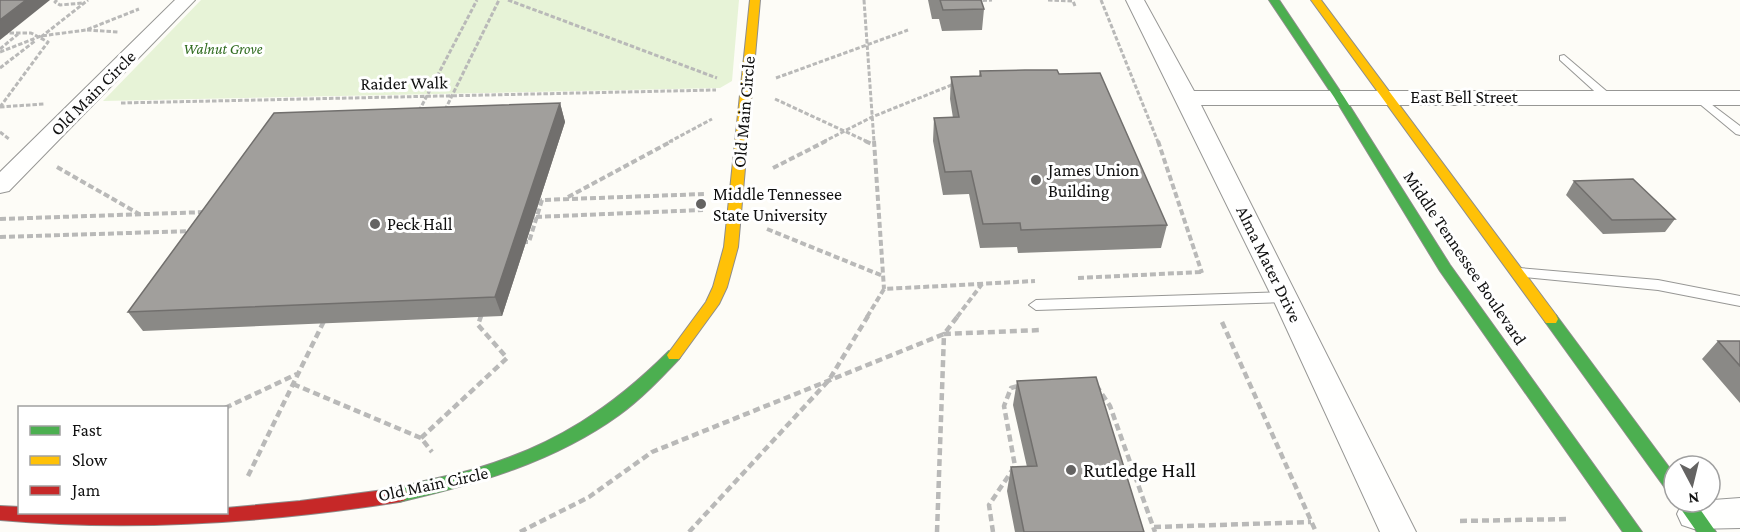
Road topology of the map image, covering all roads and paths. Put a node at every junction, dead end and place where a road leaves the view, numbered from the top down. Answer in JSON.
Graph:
{"nodes":[{"id":1,"x":57,"y":0,"type":"edge"},
{"id":2,"x":88,"y":0,"type":"edge"},
{"id":3,"x":186,"y":0,"type":"edge"},
{"id":4,"x":477,"y":0,"type":"edge"},
{"id":5,"x":499,"y":0,"type":"edge"},
{"id":6,"x":508,"y":0,"type":"edge"},
{"id":7,"x":754,"y":0,"type":"edge"},
{"id":8,"x":864,"y":0,"type":"edge"},
{"id":9,"x":992,"y":0,"type":"edge"},
{"id":10,"x":1101,"y":0,"type":"edge"},
{"id":11,"x":1135,"y":0,"type":"edge"},
{"id":12,"x":1274,"y":0,"type":"edge"},
{"id":13,"x":1316,"y":0,"type":"edge"},
{"id":14,"x":973,"y":1,"type":"edge"},
{"id":15,"x":1049,"y":1,"type":"edge"},
{"id":16,"x":84,"y":3,"type":"junction"},
{"id":17,"x":1075,"y":6,"type":"dead end"},
{"id":18,"x":1051,"y":7,"type":"dead end"},
{"id":19,"x":141,"y":9,"type":"dead end"},
{"id":20,"x":86,"y":30,"type":"junction"},
{"id":21,"x":908,"y":30,"type":"dead end"},
{"id":22,"x":4,"y":33,"type":"edge"},
{"id":23,"x":18,"y":33,"type":"junction"},
{"id":24,"x":127,"y":33,"type":"dead end"},
{"id":25,"x":41,"y":36,"type":"junction"},
{"id":26,"x":867,"y":43,"type":"junction"},
{"id":27,"x":0,"y":50,"type":"edge"},
{"id":28,"x":1564,"y":58,"type":"dead end"},
{"id":29,"x":0,"y":68,"type":"edge"},
{"id":30,"x":775,"y":79,"type":"dead end"},
{"id":31,"x":727,"y":82,"type":"dead end"},
{"id":32,"x":956,"y":82,"type":"edge"},
{"id":33,"x":721,"y":90,"type":"dead end"},
{"id":34,"x":427,"y":96,"type":"junction"},
{"id":35,"x":453,"y":96,"type":"junction"},
{"id":36,"x":1388,"y":96,"type":"junction"},
{"id":37,"x":1339,"y":97,"type":"junction"},
{"id":38,"x":1607,"y":97,"type":"junction"},
{"id":39,"x":774,"y":98,"type":"dead end"},
{"id":40,"x":1187,"y":98,"type":"junction"},
{"id":41,"x":1700,"y":98,"type":"junction"},
{"id":42,"x":1740,"y":98,"type":"edge"},
{"id":43,"x":82,"y":103,"type":"junction"},
{"id":44,"x":0,"y":107,"type":"edge"},
{"id":45,"x":444,"y":112,"type":"edge"},
{"id":46,"x":418,"y":113,"type":"edge"},
{"id":47,"x":715,"y":117,"type":"dead end"},
{"id":48,"x":872,"y":117,"type":"junction"},
{"id":49,"x":845,"y":131,"type":"junction"},
{"id":50,"x":1740,"y":132,"type":"edge"},
{"id":51,"x":874,"y":145,"type":"junction"},
{"id":52,"x":55,"y":165,"type":"dead end"},
{"id":53,"x":769,"y":171,"type":"dead end"},
{"id":54,"x":0,"y":186,"type":"edge"},
{"id":55,"x":710,"y":198,"type":"dead end"},
{"id":56,"x":564,"y":199,"type":"junction"},
{"id":57,"x":709,"y":207,"type":"dead end"},
{"id":58,"x":533,"y":209,"type":"edge"},
{"id":59,"x":539,"y":209,"type":"junction"},
{"id":60,"x":140,"y":214,"type":"junction"},
{"id":61,"x":536,"y":217,"type":"junction"},
{"id":62,"x":0,"y":219,"type":"edge"},
{"id":63,"x":209,"y":221,"type":"edge"},
{"id":64,"x":760,"y":226,"type":"dead end"},
{"id":65,"x":202,"y":231,"type":"edge"},
{"id":66,"x":0,"y":237,"type":"edge"},
{"id":67,"x":516,"y":242,"type":"edge"},
{"id":68,"x":1201,"y":272,"type":"junction"},
{"id":69,"x":1517,"y":273,"type":"junction"},
{"id":70,"x":883,"y":276,"type":"junction"},
{"id":71,"x":1074,"y":279,"type":"dead end"},
{"id":72,"x":1039,"y":280,"type":"dead end"},
{"id":73,"x":981,"y":284,"type":"junction"},
{"id":74,"x":884,"y":289,"type":"junction"},
{"id":75,"x":1286,"y":297,"type":"junction"},
{"id":76,"x":1213,"y":299,"type":"junction"},
{"id":77,"x":1740,"y":301,"type":"edge"},
{"id":78,"x":1036,"y":305,"type":"dead end"},
{"id":79,"x":493,"y":312,"type":"edge"},
{"id":80,"x":471,"y":313,"type":"edge"},
{"id":81,"x":482,"y":313,"type":"junction"},
{"id":82,"x":314,"y":319,"type":"edge"},
{"id":83,"x":944,"y":333,"type":"junction"},
{"id":84,"x":298,"y":374,"type":"junction"},
{"id":85,"x":829,"y":380,"type":"junction"},
{"id":86,"x":1031,"y":381,"type":"edge"},
{"id":87,"x":1088,"y":383,"type":"edge"},
{"id":88,"x":293,"y":384,"type":"junction"},
{"id":89,"x":228,"y":407,"type":"edge"},
{"id":90,"x":421,"y":438,"type":"junction"},
{"id":91,"x":1662,"y":471,"type":"edge"},
{"id":92,"x":246,"y":479,"type":"dead end"},
{"id":93,"x":456,"y":483,"type":"junction"},
{"id":94,"x":0,"y":513,"type":"edge"},
{"id":95,"x":1740,"y":513,"type":"edge"},
{"id":96,"x":228,"y":514,"type":"edge"},
{"id":97,"x":228,"y":514,"type":"edge"},
{"id":98,"x":1696,"y":516,"type":"edge"},
{"id":99,"x":1570,"y":519,"type":"dead end"},
{"id":100,"x":1460,"y":521,"type":"dead end"},
{"id":101,"x":1311,"y":522,"type":"junction"},
{"id":102,"x":1155,"y":530,"type":"edge"},
{"id":103,"x":520,"y":532,"type":"edge"},
{"id":104,"x":689,"y":532,"type":"edge"},
{"id":105,"x":937,"y":532,"type":"edge"},
{"id":106,"x":993,"y":532,"type":"edge"},
{"id":107,"x":1316,"y":532,"type":"edge"},
{"id":108,"x":1398,"y":532,"type":"edge"},
{"id":109,"x":1633,"y":532,"type":"edge"}],
"edges":[{"from":1,"to":16,"type":"path"},
{"from":2,"to":16,"type":"path"},
{"from":3,"to":43,"type":"street","name":"Old Main Circle"},
{"from":4,"to":34,"type":"path"},
{"from":5,"to":35,"type":"path"},
{"from":6,"to":31,"type":"path"},
{"from":7,"to":93,"type":"main road","name":"Old Main Circle"},
{"from":8,"to":26,"type":"path"},
{"from":9,"to":14,"type":"path"},
{"from":10,"to":68,"type":"path"},
{"from":11,"to":40,"type":"street","name":"Alma Mater Drive"},
{"from":12,"to":37,"type":"main road","name":"Middle Tennessee Boulevard"},
{"from":13,"to":36,"type":"main road","name":"Middle Tennessee Boulevard"},
{"from":15,"to":17,"type":"path"},
{"from":15,"to":18,"type":"path"},
{"from":16,"to":25,"type":"path"},
{"from":19,"to":20,"type":"path"},
{"from":20,"to":24,"type":"path"},
{"from":20,"to":25,"type":"path"},
{"from":21,"to":26,"type":"path"},
{"from":22,"to":23,"type":"path"},
{"from":23,"to":25,"type":"path"},
{"from":23,"to":27,"type":"path"},
{"from":25,"to":27,"type":"path"},
{"from":25,"to":29,"type":"path"},
{"from":25,"to":44,"type":"path"},
{"from":26,"to":30,"type":"path"},
{"from":26,"to":48,"type":"path"},
{"from":28,"to":38,"type":"lane"},
{"from":32,"to":48,"type":"path"},
{"from":33,"to":35,"type":"path","name":"Raider Walk"},
{"from":34,"to":35,"type":"path","name":"Raider Walk"},
{"from":34,"to":43,"type":"path","name":"Raider Walk"},
{"from":34,"to":46,"type":"path"},
{"from":35,"to":45,"type":"path"},
{"from":36,"to":37,"type":"street","name":"East Bell Street"},
{"from":36,"to":38,"type":"street","name":"East Bell Street"},
{"from":36,"to":69,"type":"main road","name":"Middle Tennessee Boulevard"},
{"from":37,"to":40,"type":"street","name":"East Bell Street"},
{"from":37,"to":109,"type":"main road","name":"Middle Tennessee Boulevard"},
{"from":38,"to":41,"type":"street","name":"East Bell Street"},
{"from":39,"to":49,"type":"path"},
{"from":40,"to":75,"type":"street","name":"Alma Mater Drive"},
{"from":41,"to":42,"type":"street","name":"East Bell Street"},
{"from":41,"to":50,"type":"lane"},
{"from":43,"to":54,"type":"street","name":"Old Main Circle"},
{"from":47,"to":56,"type":"path"},
{"from":48,"to":49,"type":"path"},
{"from":48,"to":51,"type":"path"},
{"from":49,"to":51,"type":"path"},
{"from":49,"to":53,"type":"path"},
{"from":51,"to":70,"type":"path"},
{"from":52,"to":60,"type":"path"},
{"from":55,"to":56,"type":"path"},
{"from":56,"to":59,"type":"path"},
{"from":57,"to":61,"type":"path"},
{"from":58,"to":59,"type":"path"},
{"from":59,"to":61,"type":"path"},
{"from":60,"to":62,"type":"path"},
{"from":60,"to":63,"type":"path"},
{"from":61,"to":67,"type":"path"},
{"from":64,"to":70,"type":"path"},
{"from":65,"to":66,"type":"path"},
{"from":68,"to":71,"type":"path"},
{"from":68,"to":76,"type":"path"},
{"from":69,"to":77,"type":"lane"},
{"from":69,"to":91,"type":"main road","name":"Middle Tennessee Boulevard"},
{"from":70,"to":74,"type":"path"},
{"from":72,"to":73,"type":"path"},
{"from":73,"to":74,"type":"path"},
{"from":73,"to":83,"type":"path"},
{"from":74,"to":85,"type":"path"},
{"from":75,"to":76,"type":"lane"},
{"from":75,"to":108,"type":"street","name":"Alma Mater Drive"},
{"from":76,"to":78,"type":"lane"},
{"from":76,"to":101,"type":"path"},
{"from":79,"to":81,"type":"path"},
{"from":80,"to":81,"type":"path"},
{"from":81,"to":90,"type":"path"},
{"from":82,"to":84,"type":"path"},
{"from":83,"to":85,"type":"path"},
{"from":83,"to":105,"type":"path"},
{"from":84,"to":88,"type":"path"},
{"from":84,"to":89,"type":"path"},
{"from":85,"to":103,"type":"path"},
{"from":85,"to":104,"type":"path"},
{"from":86,"to":106,"type":"path"},
{"from":87,"to":102,"type":"path"},
{"from":88,"to":90,"type":"path"},
{"from":88,"to":92,"type":"path"},
{"from":90,"to":93,"type":"path"},
{"from":93,"to":97,"type":"main road","name":"Old Main Circle"},
{"from":94,"to":96,"type":"main road","name":"Old Main Circle"},
{"from":95,"to":98,"type":"street"},
{"from":99,"to":100,"type":"path"},
{"from":101,"to":102,"type":"path"},
{"from":101,"to":107,"type":"path"}]}
